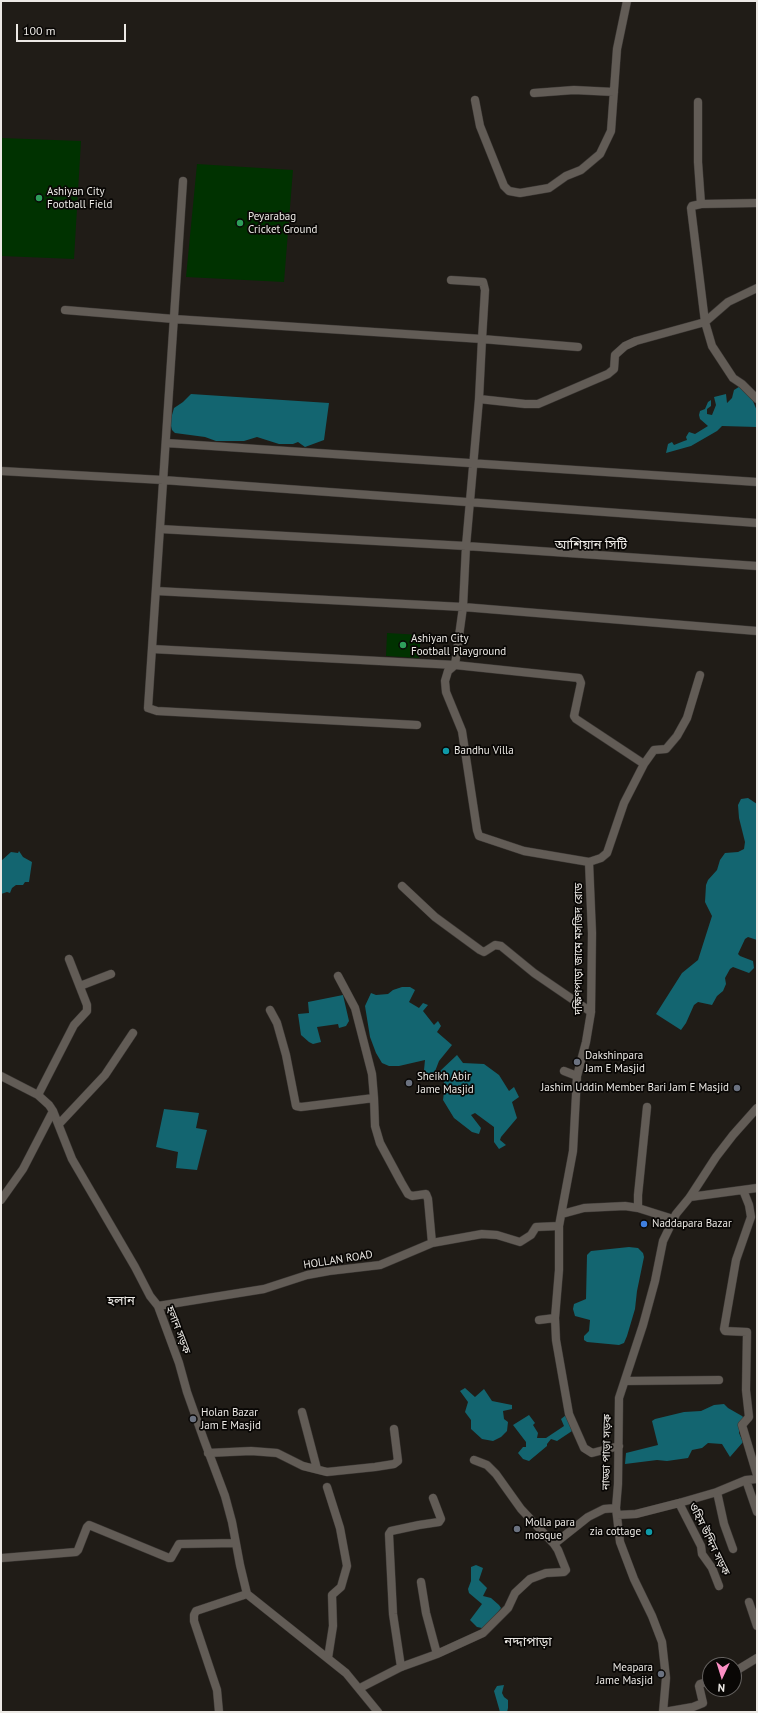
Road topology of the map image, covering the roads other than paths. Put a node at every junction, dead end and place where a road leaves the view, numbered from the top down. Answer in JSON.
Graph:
{"nodes":[{"id":1,"x":627,"y":1,"type":"edge"},
{"id":2,"x":614,"y":92,"type":"junction"},
{"id":3,"x":534,"y":93,"type":"dead end"},
{"id":4,"x":475,"y":100,"type":"dead end"},
{"id":5,"x":698,"y":102,"type":"dead end"},
{"id":6,"x":183,"y":181,"type":"dead end"},
{"id":7,"x":757,"y":203,"type":"edge"},
{"id":8,"x":701,"y":204,"type":"junction"},
{"id":9,"x":451,"y":280,"type":"dead end"},
{"id":10,"x":757,"y":288,"type":"edge"},
{"id":11,"x":64,"y":310,"type":"dead end"},
{"id":12,"x":174,"y":319,"type":"junction"},
{"id":13,"x":705,"y":322,"type":"junction"},
{"id":14,"x":482,"y":339,"type":"junction"},
{"id":15,"x":578,"y":346,"type":"dead end"},
{"id":16,"x":479,"y":399,"type":"junction"},
{"id":17,"x":757,"y":399,"type":"edge"},
{"id":18,"x":166,"y":443,"type":"junction"},
{"id":19,"x":473,"y":463,"type":"junction"},
{"id":20,"x":1,"y":470,"type":"edge"},
{"id":21,"x":163,"y":480,"type":"junction"},
{"id":22,"x":757,"y":482,"type":"edge"},
{"id":23,"x":470,"y":502,"type":"junction"},
{"id":24,"x":757,"y":523,"type":"edge"},
{"id":25,"x":160,"y":529,"type":"junction"},
{"id":26,"x":466,"y":546,"type":"junction"},
{"id":27,"x":757,"y":566,"type":"edge"},
{"id":28,"x":156,"y":591,"type":"junction"},
{"id":29,"x":463,"y":607,"type":"junction"},
{"id":30,"x":757,"y":632,"type":"edge"},
{"id":31,"x":152,"y":649,"type":"junction"},
{"id":32,"x":455,"y":665,"type":"junction"},
{"id":33,"x":700,"y":675,"type":"dead end"},
{"id":34,"x":417,"y":725,"type":"dead end"},
{"id":35,"x":644,"y":764,"type":"junction"},
{"id":36,"x":589,"y":862,"type":"junction"},
{"id":37,"x":402,"y":886,"type":"dead end"},
{"id":38,"x":68,"y":959,"type":"dead end"},
{"id":39,"x":111,"y":974,"type":"dead end"},
{"id":40,"x":338,"y":976,"type":"dead end"},
{"id":41,"x":80,"y":986,"type":"junction"},
{"id":42,"x":270,"y":1010,"type":"dead end"},
{"id":43,"x":591,"y":1012,"type":"junction"},
{"id":44,"x":133,"y":1033,"type":"dead end"},
{"id":45,"x":564,"y":1071,"type":"dead end"},
{"id":46,"x":1,"y":1076,"type":"edge"},
{"id":47,"x":577,"y":1076,"type":"junction"},
{"id":48,"x":38,"y":1095,"type":"junction"},
{"id":49,"x":374,"y":1098,"type":"junction"},
{"id":50,"x":647,"y":1107,"type":"dead end"},
{"id":51,"x":757,"y":1108,"type":"edge"},
{"id":52,"x":53,"y":1111,"type":"junction"},
{"id":53,"x":59,"y":1124,"type":"junction"},
{"id":54,"x":757,"y":1188,"type":"edge"},
{"id":55,"x":743,"y":1190,"type":"junction"},
{"id":56,"x":690,"y":1197,"type":"junction"},
{"id":57,"x":1,"y":1200,"type":"edge"},
{"id":58,"x":638,"y":1208,"type":"junction"},
{"id":59,"x":562,"y":1214,"type":"junction"},
{"id":60,"x":673,"y":1219,"type":"junction"},
{"id":61,"x":559,"y":1226,"type":"junction"},
{"id":62,"x":432,"y":1243,"type":"junction"},
{"id":63,"x":158,"y":1306,"type":"junction"},
{"id":64,"x":555,"y":1318,"type":"junction"},
{"id":65,"x":539,"y":1320,"type":"dead end"},
{"id":66,"x":719,"y":1380,"type":"dead end"},
{"id":67,"x":625,"y":1381,"type":"junction"},
{"id":68,"x":302,"y":1412,"type":"dead end"},
{"id":69,"x":394,"y":1429,"type":"dead end"},
{"id":70,"x":619,"y":1446,"type":"junction"},
{"id":71,"x":208,"y":1452,"type":"junction"},
{"id":72,"x":474,"y":1460,"type":"dead end"},
{"id":73,"x":318,"y":1469,"type":"junction"},
{"id":74,"x":757,"y":1475,"type":"edge"},
{"id":75,"x":757,"y":1479,"type":"edge"},
{"id":76,"x":746,"y":1480,"type":"junction"},
{"id":77,"x":327,"y":1487,"type":"dead end"},
{"id":78,"x":718,"y":1492,"type":"junction"},
{"id":79,"x":433,"y":1498,"type":"dead end"},
{"id":80,"x":679,"y":1503,"type":"junction"},
{"id":81,"x":617,"y":1512,"type":"junction"},
{"id":82,"x":757,"y":1512,"type":"edge"},
{"id":83,"x":236,"y":1543,"type":"junction"},
{"id":84,"x":554,"y":1544,"type":"junction"},
{"id":85,"x":733,"y":1549,"type":"dead end"},
{"id":86,"x":2,"y":1558,"type":"edge"},
{"id":87,"x":421,"y":1582,"type":"dead end"},
{"id":88,"x":720,"y":1586,"type":"dead end"},
{"id":89,"x":247,"y":1594,"type":"junction"},
{"id":90,"x":749,"y":1602,"type":"dead end"},
{"id":91,"x":757,"y":1626,"type":"edge"},
{"id":92,"x":437,"y":1654,"type":"junction"},
{"id":93,"x":328,"y":1658,"type":"junction"},
{"id":94,"x":757,"y":1658,"type":"edge"},
{"id":95,"x":742,"y":1667,"type":"edge"},
{"id":96,"x":401,"y":1668,"type":"junction"},
{"id":97,"x":702,"y":1683,"type":"edge"},
{"id":98,"x":360,"y":1688,"type":"junction"},
{"id":99,"x":219,"y":1712,"type":"edge"},
{"id":100,"x":378,"y":1712,"type":"edge"},
{"id":101,"x":664,"y":1712,"type":"edge"}],
"edges":[{"from":1,"to":2,"type":"street"},
{"from":2,"to":3,"type":"street"},
{"from":2,"to":4,"type":"street"},
{"from":5,"to":8,"type":"street"},
{"from":6,"to":12,"type":"street"},
{"from":7,"to":8,"type":"street"},
{"from":8,"to":13,"type":"street"},
{"from":9,"to":14,"type":"street"},
{"from":10,"to":13,"type":"street"},
{"from":11,"to":12,"type":"street"},
{"from":12,"to":14,"type":"street"},
{"from":12,"to":18,"type":"street"},
{"from":13,"to":16,"type":"street"},
{"from":13,"to":17,"type":"street"},
{"from":14,"to":15,"type":"street"},
{"from":14,"to":16,"type":"street"},
{"from":16,"to":19,"type":"street"},
{"from":18,"to":19,"type":"street"},
{"from":18,"to":21,"type":"street"},
{"from":19,"to":22,"type":"street"},
{"from":19,"to":23,"type":"street"},
{"from":20,"to":21,"type":"street"},
{"from":21,"to":23,"type":"street"},
{"from":21,"to":25,"type":"street"},
{"from":23,"to":24,"type":"street"},
{"from":23,"to":26,"type":"street"},
{"from":25,"to":26,"type":"street"},
{"from":25,"to":28,"type":"street"},
{"from":26,"to":27,"type":"street"},
{"from":26,"to":29,"type":"street"},
{"from":28,"to":29,"type":"street"},
{"from":28,"to":31,"type":"street"},
{"from":29,"to":30,"type":"street"},
{"from":29,"to":32,"type":"street"},
{"from":31,"to":32,"type":"street"},
{"from":31,"to":34,"type":"street"},
{"from":32,"to":35,"type":"street"},
{"from":32,"to":36,"type":"street"},
{"from":33,"to":35,"type":"street"},
{"from":35,"to":36,"type":"street"},
{"from":36,"to":43,"type":"street","name":"দক্ষিণপাড়া জামে মসজিদ রোড"},
{"from":37,"to":43,"type":"street"},
{"from":38,"to":41,"type":"street"},
{"from":39,"to":41,"type":"street"},
{"from":40,"to":49,"type":"street"},
{"from":41,"to":48,"type":"street"},
{"from":42,"to":49,"type":"street"},
{"from":43,"to":47,"type":"street","name":"দক্ষিণপাড়া জামে মসজিদ রোড"},
{"from":44,"to":53,"type":"street"},
{"from":45,"to":47,"type":"street"},
{"from":46,"to":48,"type":"street","name":"হলান সড়ক"},
{"from":47,"to":59,"type":"street","name":"দক্ষিণপাড়া জামে মসজিদ রোড"},
{"from":48,"to":52,"type":"street","name":"হলান সড়ক"},
{"from":49,"to":62,"type":"street"},
{"from":50,"to":58,"type":"street"},
{"from":51,"to":56,"type":"street","name":"নাড্ডা পাড়া সড়ক"},
{"from":52,"to":53,"type":"street","name":"হলান সড়ক"},
{"from":52,"to":57,"type":"street"},
{"from":53,"to":63,"type":"street","name":"হলান সড়ক"},
{"from":54,"to":55,"type":"street"},
{"from":55,"to":56,"type":"street"},
{"from":55,"to":74,"type":"street"},
{"from":56,"to":60,"type":"street","name":"নাড্ডা পাড়া সড়ক"},
{"from":58,"to":59,"type":"street"},
{"from":58,"to":60,"type":"street"},
{"from":59,"to":61,"type":"street","name":"দক্ষিণপাড়া জামে মসজিদ রোড"},
{"from":60,"to":67,"type":"street","name":"নাড্ডা পাড়া সড়ক"},
{"from":61,"to":62,"type":"street","name":"HOLLAN ROAD"},
{"from":61,"to":64,"type":"street","name":"দক্ষিণপাড়া জামে মসজিদ রোড"},
{"from":62,"to":63,"type":"street","name":"HOLLAN ROAD"},
{"from":63,"to":71,"type":"street","name":"হলান সড়ক"},
{"from":64,"to":65,"type":"street"},
{"from":64,"to":70,"type":"street","name":"দক্ষিণপাড়া জামে মসজিদ রোড"},
{"from":66,"to":67,"type":"street"},
{"from":67,"to":70,"type":"street","name":"নাড্ডা পাড়া সড়ক"},
{"from":68,"to":73,"type":"street"},
{"from":69,"to":73,"type":"street"},
{"from":70,"to":81,"type":"street","name":"নাড্ডা পাড়া সড়ক"},
{"from":71,"to":73,"type":"street"},
{"from":71,"to":83,"type":"street","name":"হলান সড়ক"},
{"from":72,"to":84,"type":"street"},
{"from":75,"to":76,"type":"street"},
{"from":76,"to":78,"type":"street"},
{"from":76,"to":82,"type":"street"},
{"from":77,"to":93,"type":"street"},
{"from":78,"to":80,"type":"street"},
{"from":78,"to":85,"type":"street"},
{"from":79,"to":96,"type":"street"},
{"from":80,"to":81,"type":"street"},
{"from":80,"to":88,"type":"street","name":"ওহিম উদ্দিন সড়ক"},
{"from":81,"to":84,"type":"street"},
{"from":81,"to":101,"type":"street","name":"নাড্ডা পাড়া সড়ক"},
{"from":83,"to":86,"type":"street"},
{"from":83,"to":89,"type":"street","name":"হলান সড়ক"},
{"from":84,"to":92,"type":"street"},
{"from":87,"to":92,"type":"street"},
{"from":89,"to":93,"type":"street"},
{"from":89,"to":99,"type":"street"},
{"from":90,"to":91,"type":"street"},
{"from":92,"to":96,"type":"street"},
{"from":93,"to":98,"type":"street"},
{"from":94,"to":95,"type":"street"},
{"from":96,"to":98,"type":"street"},
{"from":97,"to":101,"type":"street"},
{"from":98,"to":100,"type":"street"}]}
